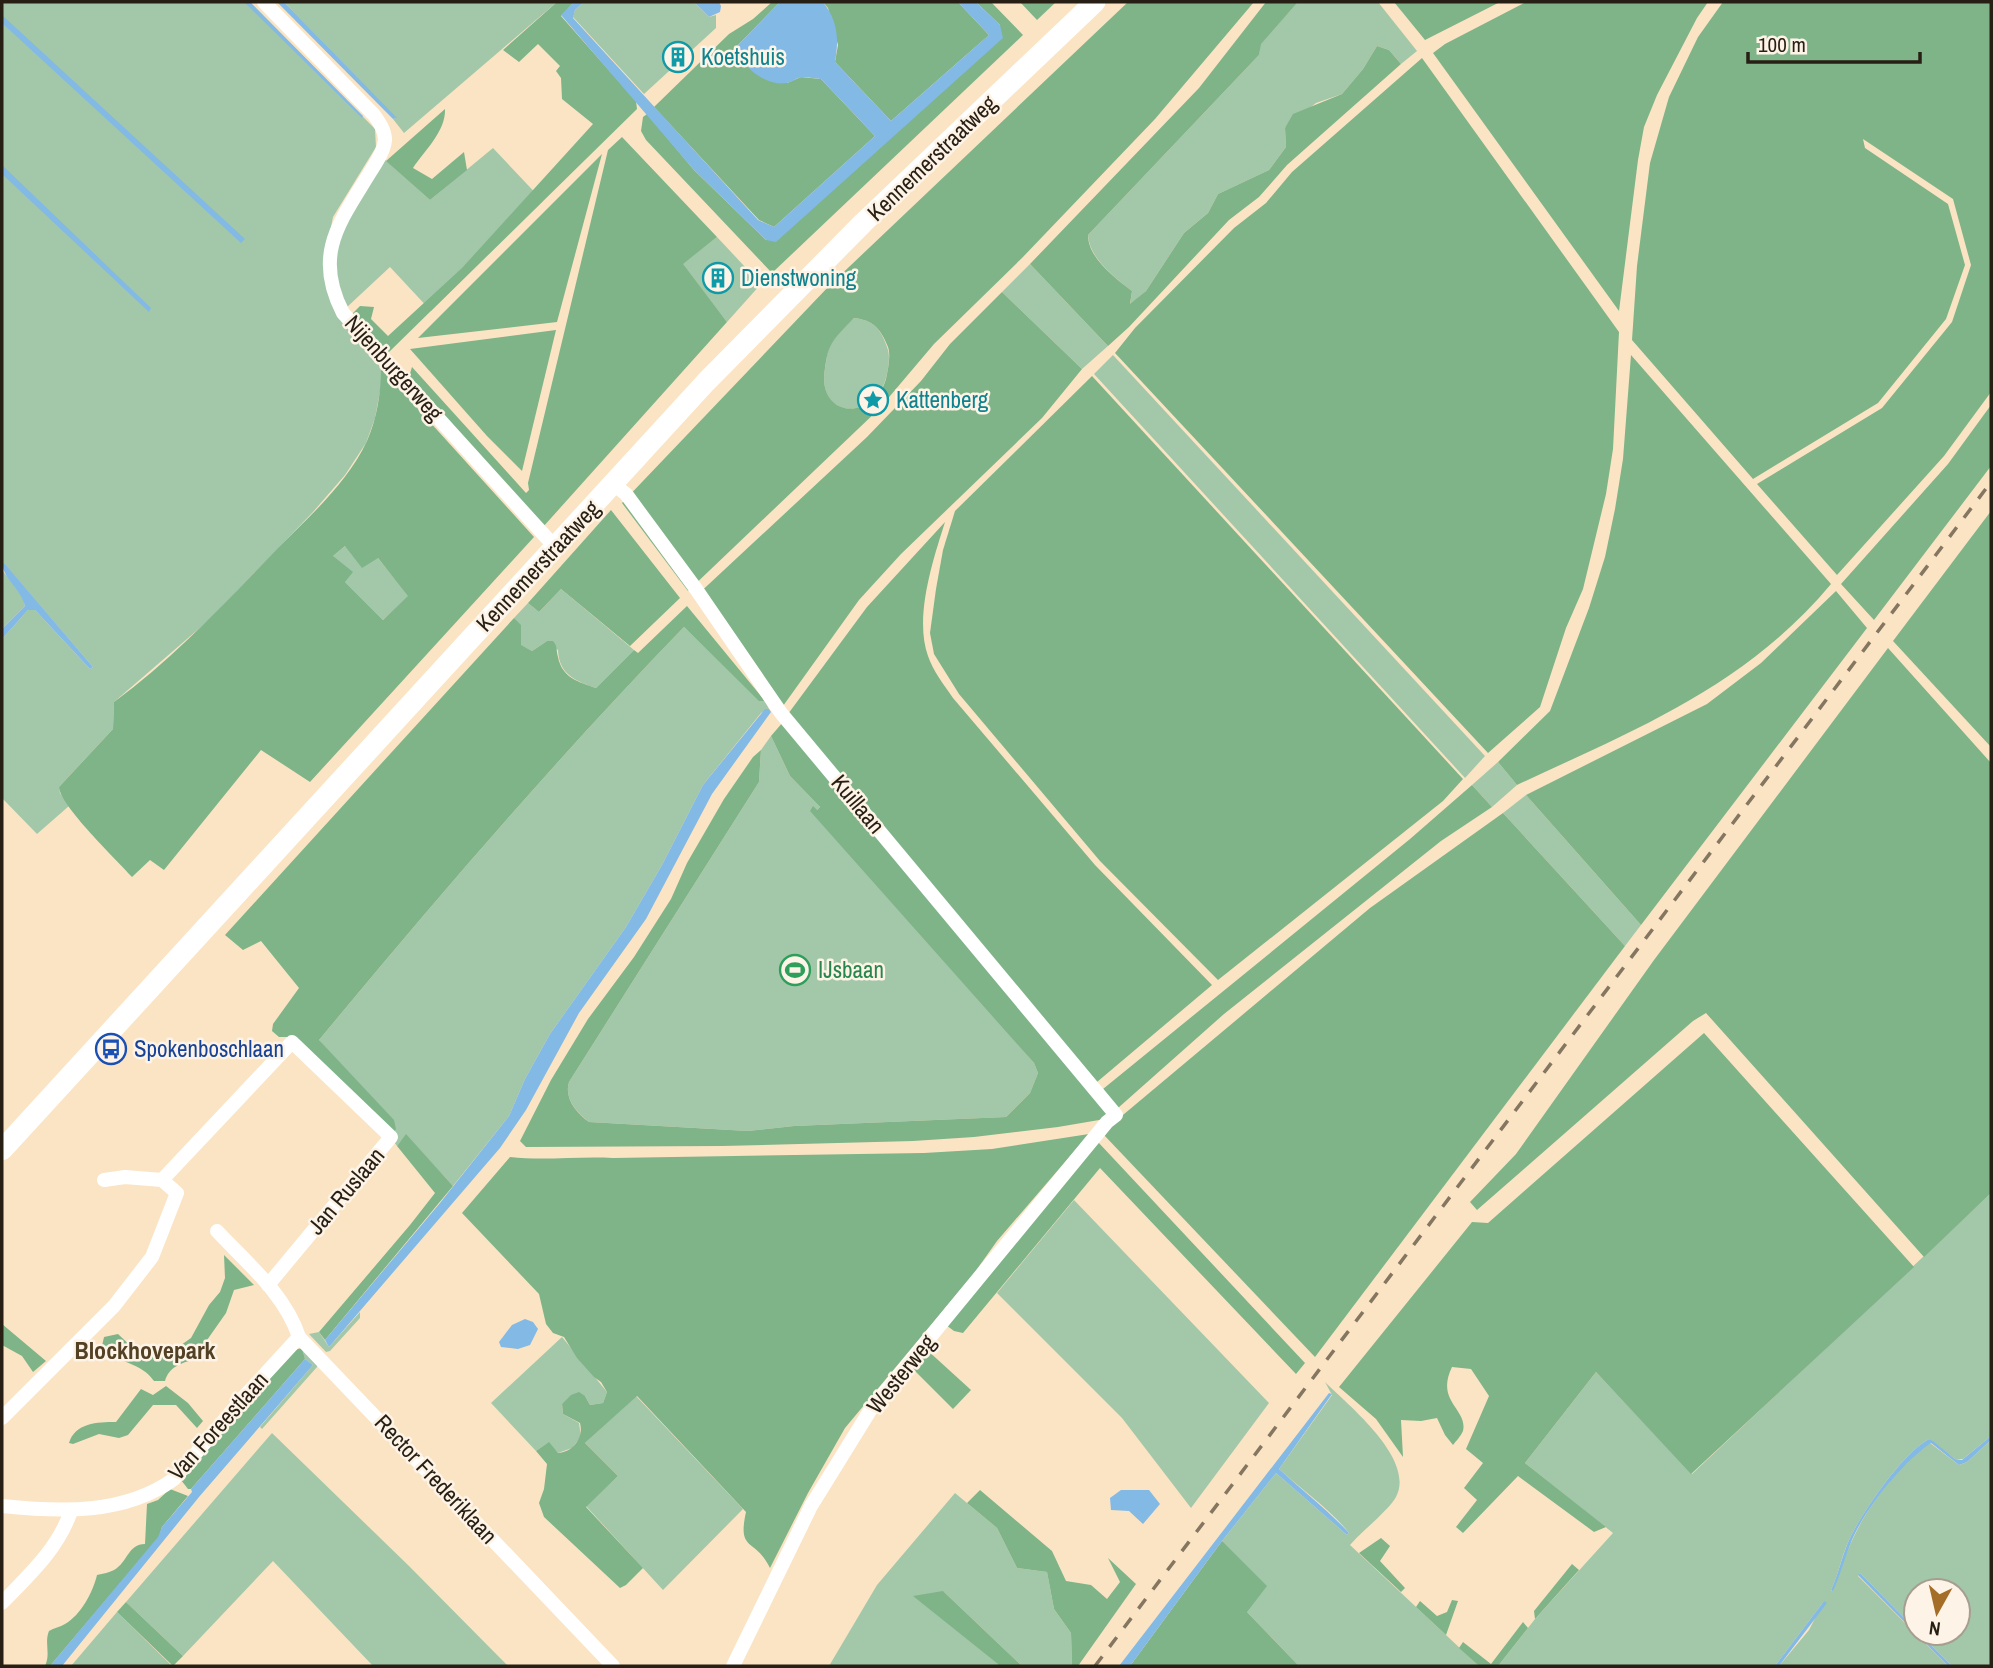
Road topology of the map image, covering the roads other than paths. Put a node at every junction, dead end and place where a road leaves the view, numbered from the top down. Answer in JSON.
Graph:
{"nodes":[{"id":1,"x":264,"y":2,"type":"edge"},
{"id":2,"x":1095,"y":2,"type":"edge"},
{"id":3,"x":620,"y":489,"type":"junction"},
{"id":4,"x":555,"y":547,"type":"junction"},
{"id":5,"x":1116,"y":1115,"type":"joint"},
{"id":6,"x":2,"y":1150,"type":"edge"},
{"id":7,"x":104,"y":1180,"type":"dead end"},
{"id":8,"x":162,"y":1180,"type":"junction"},
{"id":9,"x":217,"y":1231,"type":"dead end"},
{"id":10,"x":268,"y":1285,"type":"junction"},
{"id":11,"x":299,"y":1337,"type":"junction"},
{"id":12,"x":2,"y":1418,"type":"edge"},
{"id":13,"x":2,"y":1506,"type":"edge"},
{"id":14,"x":71,"y":1511,"type":"junction"},
{"id":15,"x":2,"y":1603,"type":"edge"},
{"id":16,"x":613,"y":1666,"type":"edge"},
{"id":17,"x":733,"y":1666,"type":"edge"}],
"edges":[{"from":1,"to":4,"type":"street","name":"Nijenburgerweg"},
{"from":2,"to":3,"type":"main road","name":"Kennemerstraatweg"},
{"from":3,"to":4,"type":"main road","name":"Kennemerstraatweg"},
{"from":3,"to":5,"type":"street","name":"Kuillaan"},
{"from":4,"to":6,"type":"main road","name":"Kennemerstraatweg"},
{"from":5,"to":17,"type":"street","name":"Westerweg"},
{"from":7,"to":8,"type":"street"},
{"from":8,"to":10,"type":"street","name":"Jan Ruslaan"},
{"from":8,"to":12,"type":"street"},
{"from":9,"to":10,"type":"street"},
{"from":10,"to":11,"type":"street","name":"Rector Frederiklaan"},
{"from":11,"to":14,"type":"street","name":"Van Foreestlaan"},
{"from":11,"to":16,"type":"street","name":"Rector Frederiklaan"},
{"from":13,"to":14,"type":"street","name":"Van Foreestlaan"},
{"from":14,"to":15,"type":"street"}]}
